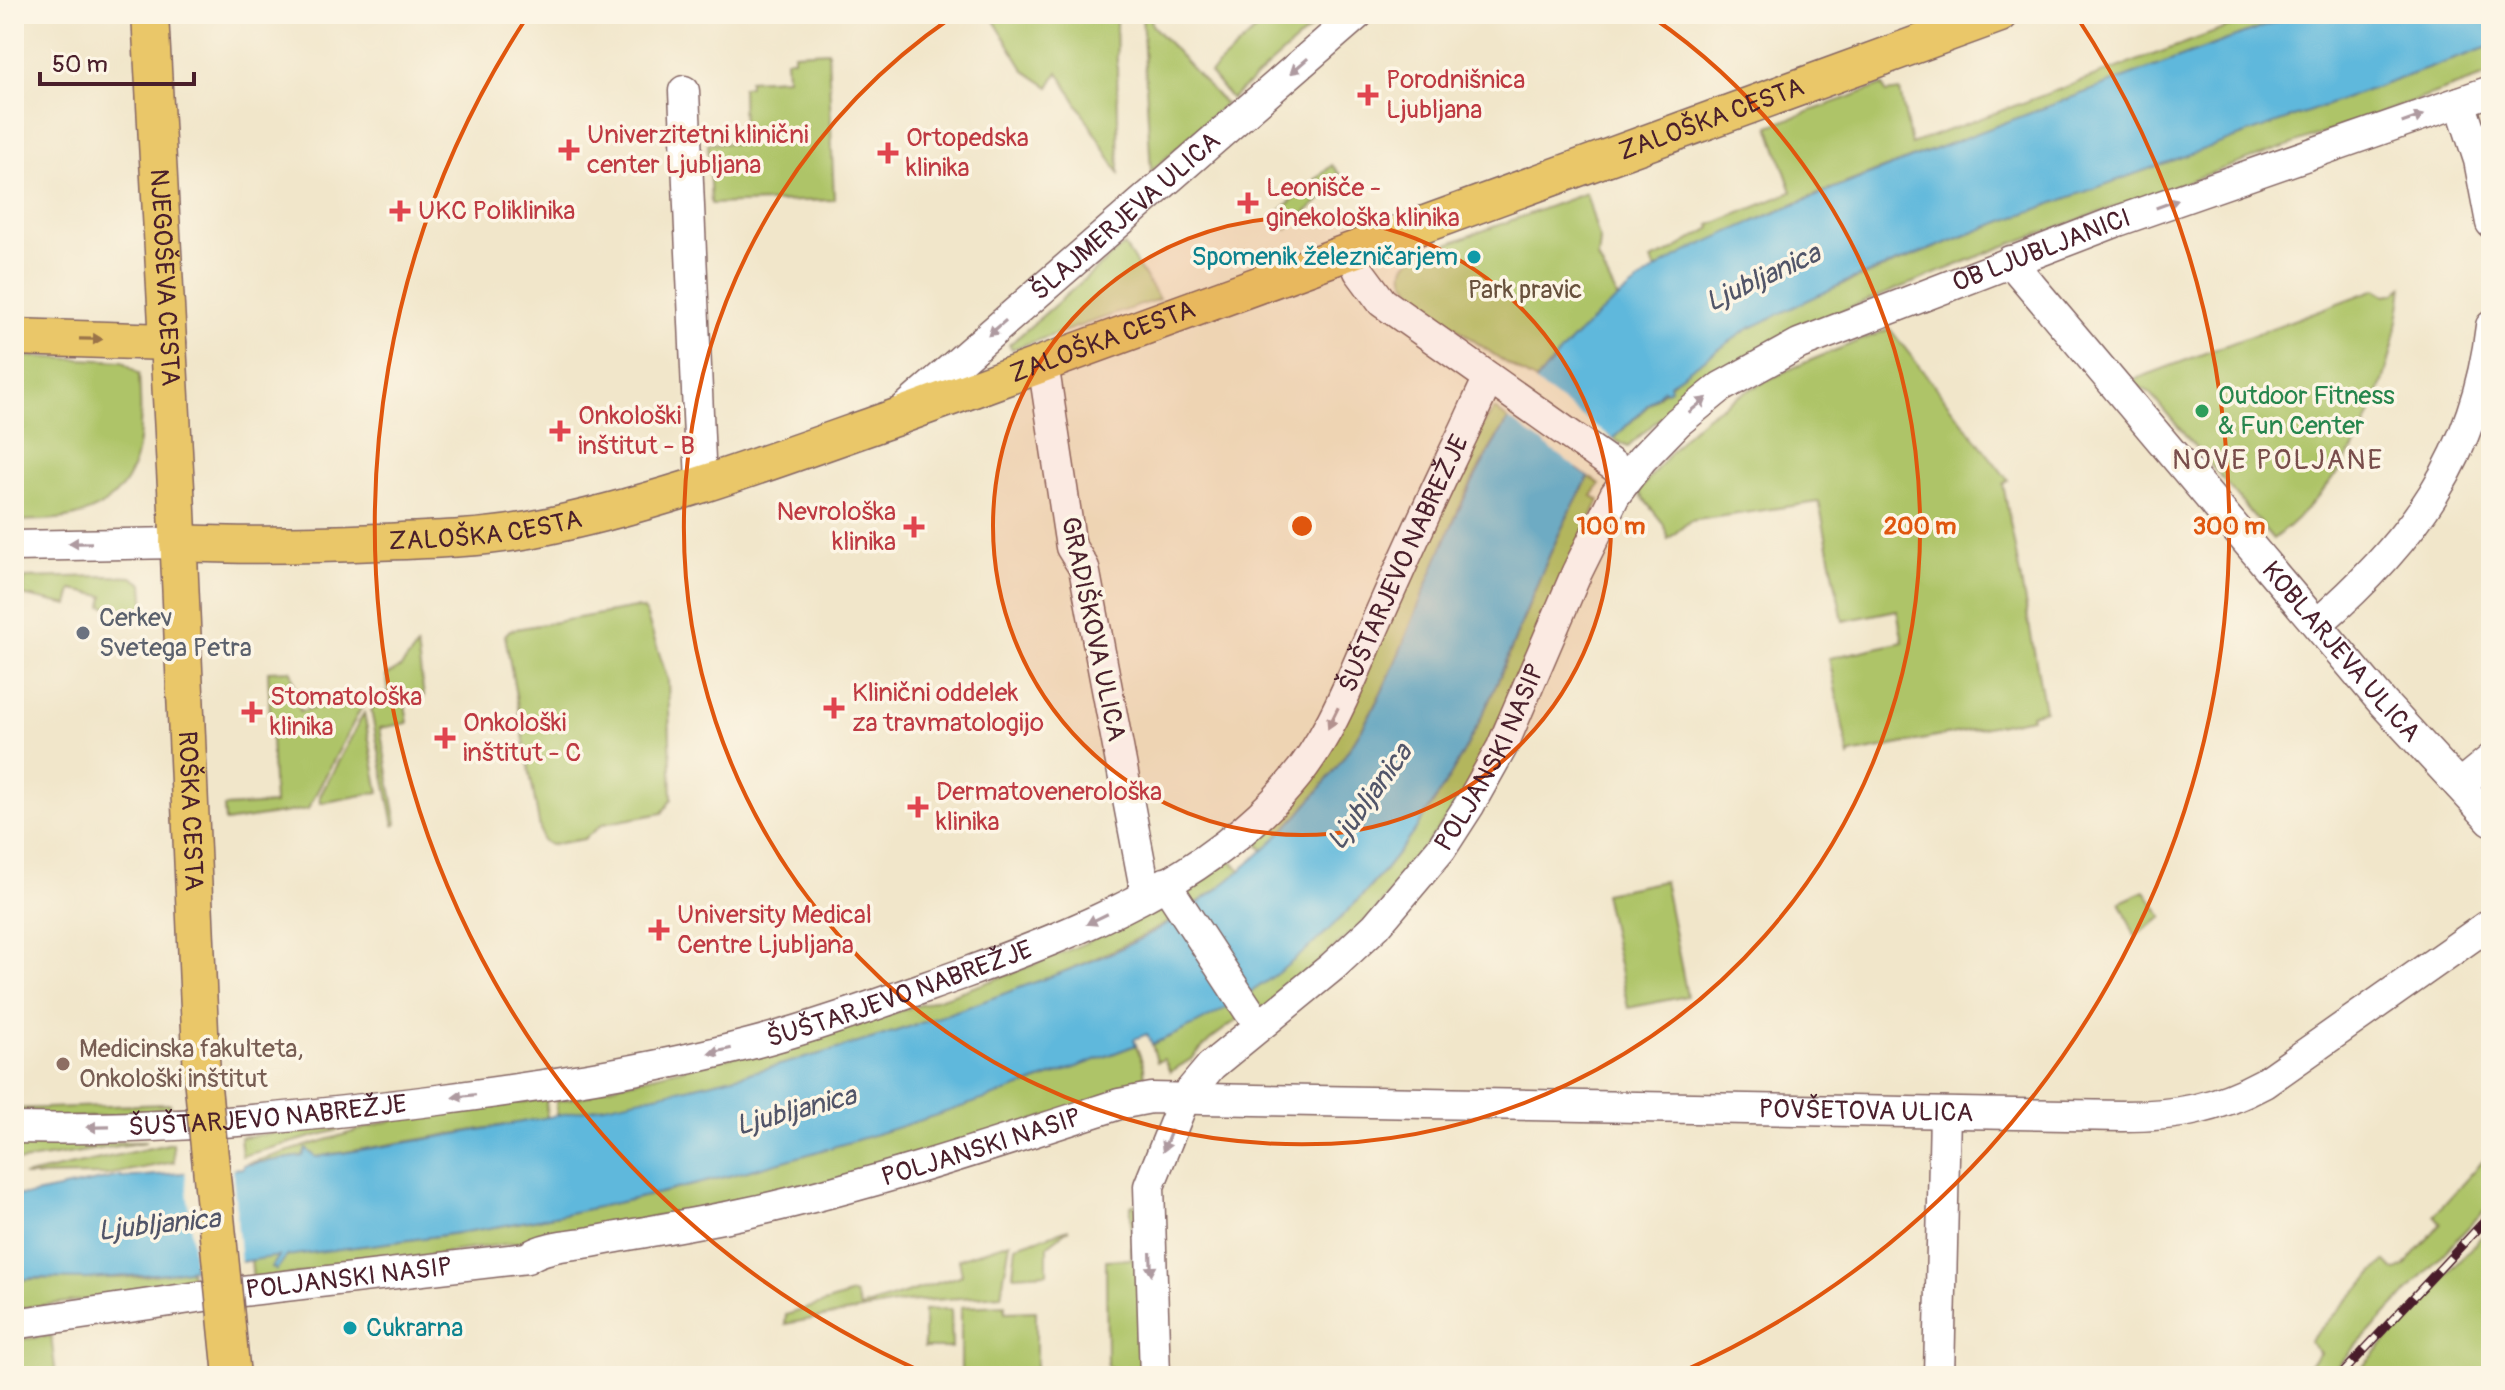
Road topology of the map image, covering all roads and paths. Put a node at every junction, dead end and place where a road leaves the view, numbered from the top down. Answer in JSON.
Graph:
{"nodes":[{"id":1,"x":150,"y":14,"type":"edge"},
{"id":2,"x":1358,"y":14,"type":"edge"},
{"id":3,"x":2000,"y":14,"type":"edge"},
{"id":4,"x":684,"y":91,"type":"dead end"},
{"id":5,"x":2491,"y":91,"type":"edge"},
{"id":6,"x":2460,"y":102,"type":"junction"},
{"id":7,"x":2491,"y":223,"type":"edge"},
{"id":8,"x":1351,"y":252,"type":"junction"},
{"id":9,"x":2010,"y":261,"type":"junction"},
{"id":10,"x":2491,"y":326,"type":"edge"},
{"id":11,"x":14,"y":337,"type":"edge"},
{"id":12,"x":168,"y":342,"type":"junction"},
{"id":13,"x":1043,"y":363,"type":"junction"},
{"id":14,"x":1500,"y":386,"type":"junction"},
{"id":15,"x":894,"y":418,"type":"junction"},
{"id":16,"x":1616,"y":468,"type":"junction"},
{"id":17,"x":701,"y":483,"type":"junction"},
{"id":18,"x":178,"y":543,"type":"junction"},
{"id":19,"x":14,"y":546,"type":"edge"},
{"id":20,"x":2317,"y":624,"type":"junction"},
{"id":21,"x":2491,"y":759,"type":"edge"},
{"id":22,"x":2459,"y":785,"type":"junction"},
{"id":23,"x":2491,"y":820,"type":"edge"},
{"id":24,"x":1162,"y":892,"type":"junction"},
{"id":25,"x":2491,"y":923,"type":"edge"},
{"id":26,"x":1249,"y":1011,"type":"dead end"},
{"id":27,"x":1185,"y":1097,"type":"junction"},
{"id":28,"x":1945,"y":1113,"type":"junction"},
{"id":29,"x":14,"y":1128,"type":"edge"},
{"id":30,"x":14,"y":1324,"type":"edge"},
{"id":31,"x":232,"y":1376,"type":"edge"},
{"id":32,"x":1155,"y":1376,"type":"edge"},
{"id":33,"x":1939,"y":1376,"type":"edge"}],
"edges":[{"from":1,"to":12,"type":"main road","name":"NJEGOŠEVA CESTA"},
{"from":2,"to":15,"type":"street","name":"ŠLAJMERJEVA ULICA","one_way":true},
{"from":3,"to":8,"type":"main road","name":"ZALOŠKA CESTA"},
{"from":4,"to":17,"type":"street"},
{"from":5,"to":6,"type":"street","name":"OB LJUBLJANICI"},
{"from":6,"to":7,"type":"street"},
{"from":9,"to":6,"type":"street","name":"OB LJUBLJANICI","one_way":true},
{"from":8,"to":13,"type":"main road","name":"ZALOŠKA CESTA"},
{"from":8,"to":14,"type":"street"},
{"from":16,"to":9,"type":"street","name":"OB LJUBLJANICI","one_way":true},
{"from":9,"to":20,"type":"street","name":"KOBLARJEVA ULICA"},
{"from":10,"to":20,"type":"street"},
{"from":11,"to":12,"type":"main road","one_way":true},
{"from":12,"to":18,"type":"main road","name":"NJEGOŠEVA CESTA"},
{"from":13,"to":15,"type":"main road","name":"ZALOŠKA CESTA"},
{"from":13,"to":24,"type":"street","name":"GRADIŠKOVA ULICA"},
{"from":14,"to":16,"type":"street"},
{"from":14,"to":24,"type":"street","name":"ŠUŠTARJEVO NABREŽJE","one_way":true},
{"from":15,"to":17,"type":"main road","name":"ZALOŠKA CESTA"},
{"from":16,"to":27,"type":"street","name":"POLJANSKI NASIP"},
{"from":17,"to":18,"type":"main road","name":"ZALOŠKA CESTA"},
{"from":18,"to":19,"type":"street","one_way":true},
{"from":18,"to":31,"type":"main road","name":"ROŠKA CESTA","bridge":true},
{"from":20,"to":22,"type":"street","name":"KOBLARJEVA ULICA"},
{"from":21,"to":22,"type":"street"},
{"from":22,"to":23,"type":"street","name":"KOBLARJEVA ULICA"},
{"from":24,"to":26,"type":"street"},
{"from":24,"to":29,"type":"street","name":"ŠUŠTARJEVO NABREŽJE","one_way":true},
{"from":25,"to":28,"type":"street","name":"POVŠETOVA ULICA"},
{"from":27,"to":28,"type":"street","name":"POVŠETOVA ULICA"},
{"from":27,"to":30,"type":"street","name":"POLJANSKI NASIP"},
{"from":27,"to":32,"type":"street","one_way":true},
{"from":28,"to":33,"type":"street"}]}
